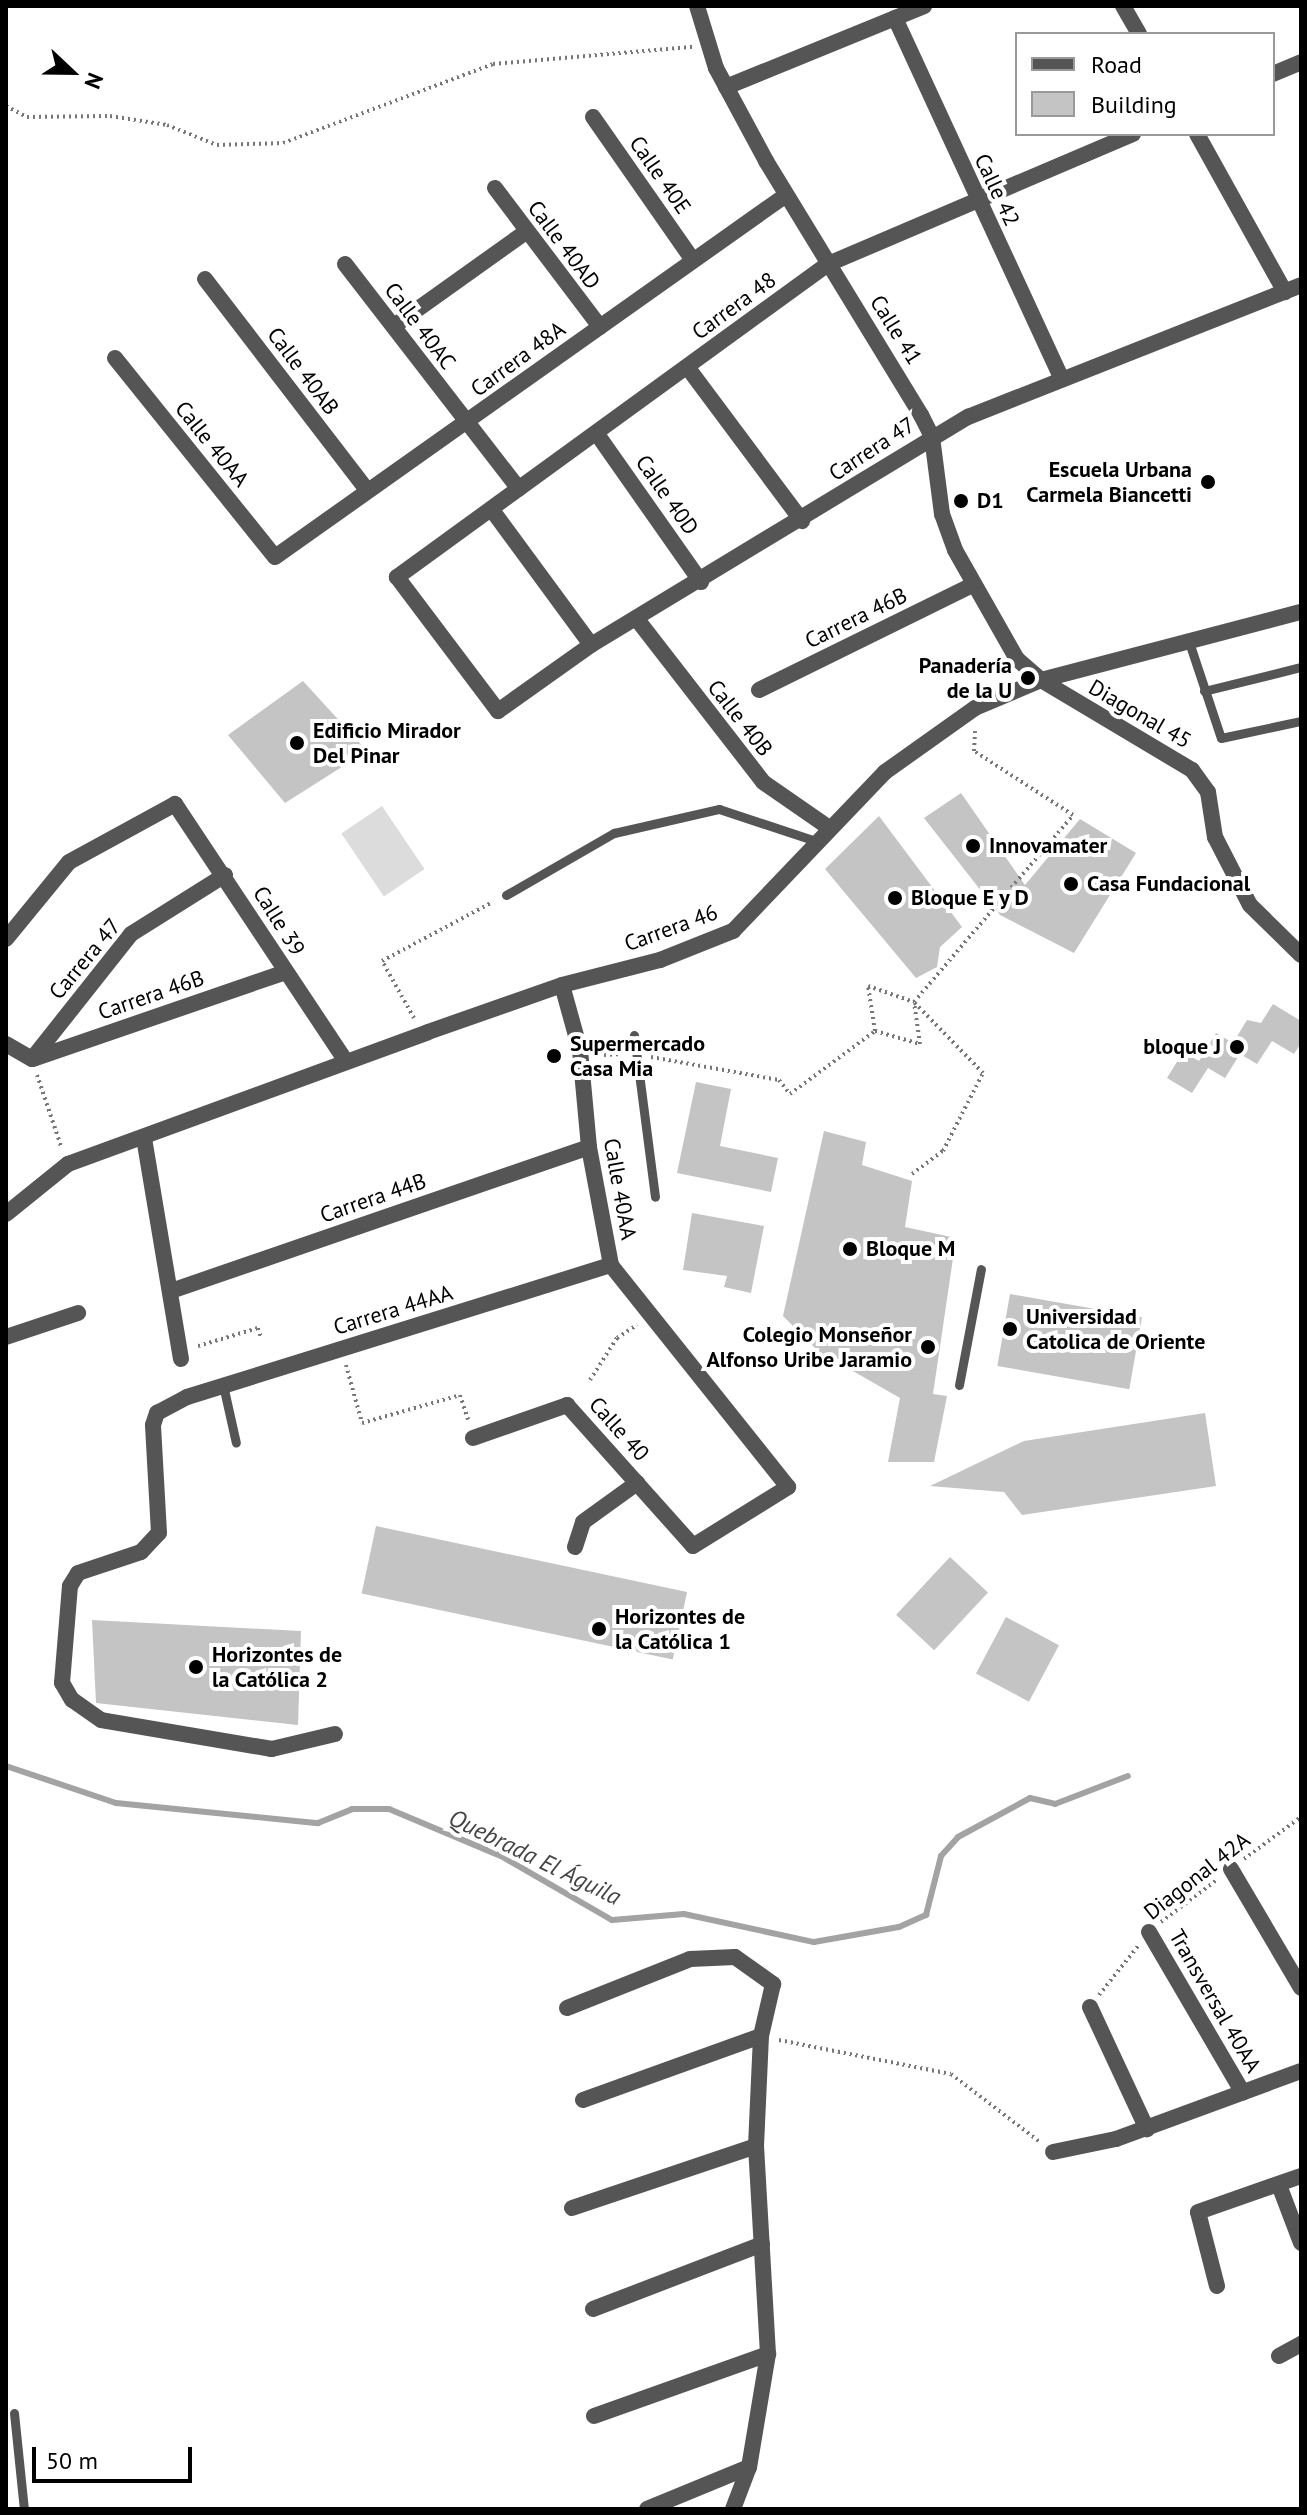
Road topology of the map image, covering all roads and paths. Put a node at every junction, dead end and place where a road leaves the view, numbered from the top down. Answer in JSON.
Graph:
{"nodes":[{"id":1,"x":697,"y":6,"type":"edge"},
{"id":2,"x":924,"y":6,"type":"edge"},
{"id":3,"x":1123,"y":6,"type":"edge"},
{"id":4,"x":895,"y":18,"type":"junction"},
{"id":5,"x":1138,"y":32,"type":"edge"},
{"id":6,"x":708,"y":45,"type":"junction"},
{"id":7,"x":1301,"y":62,"type":"edge"},
{"id":8,"x":1275,"y":73,"type":"edge"},
{"id":9,"x":726,"y":87,"type":"junction"},
{"id":10,"x":6,"y":106,"type":"edge"},
{"id":11,"x":593,"y":117,"type":"dead end"},
{"id":12,"x":1128,"y":136,"type":"edge"},
{"id":13,"x":1198,"y":136,"type":"edge"},
{"id":14,"x":495,"y":188,"type":"dead end"},
{"id":15,"x":786,"y":195,"type":"junction"},
{"id":16,"x":976,"y":199,"type":"junction"},
{"id":17,"x":526,"y":232,"type":"junction"},
{"id":18,"x":692,"y":259,"type":"junction"},
{"id":19,"x":345,"y":264,"type":"dead end"},
{"id":20,"x":828,"y":264,"type":"junction"},
{"id":21,"x":205,"y":279,"type":"dead end"},
{"id":22,"x":1293,"y":288,"type":"edge"},
{"id":23,"x":394,"y":326,"type":"junction"},
{"id":24,"x":600,"y":327,"type":"junction"},
{"id":25,"x":115,"y":358,"type":"dead end"},
{"id":26,"x":688,"y":368,"type":"junction"},
{"id":27,"x":1062,"y":379,"type":"junction"},
{"id":28,"x":464,"y":424,"type":"junction"},
{"id":29,"x":597,"y":434,"type":"junction"},
{"id":30,"x":932,"y":437,"type":"junction"},
{"id":31,"x":366,"y":489,"type":"junction"},
{"id":32,"x":519,"y":489,"type":"junction"},
{"id":33,"x":492,"y":510,"type":"junction"},
{"id":34,"x":802,"y":521,"type":"junction"},
{"id":35,"x":275,"y":557,"type":"joint"},
{"id":36,"x":701,"y":582,"type":"junction"},
{"id":37,"x":972,"y":585,"type":"junction"},
{"id":38,"x":1301,"y":612,"type":"edge"},
{"id":39,"x":636,"y":618,"type":"junction"},
{"id":40,"x":1189,"y":642,"type":"junction"},
{"id":41,"x":591,"y":645,"type":"junction"},
{"id":42,"x":1301,"y":667,"type":"edge"},
{"id":43,"x":1041,"y":680,"type":"junction"},
{"id":44,"x":759,"y":690,"type":"dead end"},
{"id":45,"x":1204,"y":691,"type":"junction"},
{"id":46,"x":975,"y":708,"type":"junction"},
{"id":47,"x":498,"y":711,"type":"joint"},
{"id":48,"x":1301,"y":721,"type":"edge"},
{"id":49,"x":828,"y":827,"type":"junction"},
{"id":50,"x":816,"y":841,"type":"junction"},
{"id":51,"x":225,"y":875,"type":"junction"},
{"id":52,"x":506,"y":895,"type":"joint"},
{"id":53,"x":6,"y":939,"type":"edge"},
{"id":54,"x":1300,"y":954,"type":"edge"},
{"id":55,"x":285,"y":972,"type":"junction"},
{"id":56,"x":562,"y":985,"type":"junction"},
{"id":57,"x":914,"y":1002,"type":"junction"},
{"id":58,"x":875,"y":1031,"type":"junction"},
{"id":59,"x":423,"y":1034,"type":"junction"},
{"id":60,"x":634,"y":1035,"type":"dead end"},
{"id":61,"x":6,"y":1044,"type":"edge"},
{"id":62,"x":636,"y":1054,"type":"junction"},
{"id":63,"x":604,"y":1055,"type":"dead end"},
{"id":64,"x":32,"y":1059,"type":"junction"},
{"id":65,"x":346,"y":1061,"type":"junction"},
{"id":66,"x":144,"y":1138,"type":"junction"},
{"id":67,"x":589,"y":1147,"type":"junction"},
{"id":68,"x":68,"y":1164,"type":"junction"},
{"id":69,"x":912,"y":1174,"type":"dead end"},
{"id":70,"x":655,"y":1197,"type":"dead end"},
{"id":71,"x":6,"y":1214,"type":"edge"},
{"id":72,"x":611,"y":1265,"type":"junction"},
{"id":73,"x":981,"y":1269,"type":"dead end"},
{"id":74,"x":171,"y":1291,"type":"junction"},
{"id":75,"x":78,"y":1313,"type":"dead end"},
{"id":76,"x":652,"y":1316,"type":"junction"},
{"id":77,"x":6,"y":1337,"type":"edge"},
{"id":78,"x":261,"y":1338,"type":"dead end"},
{"id":79,"x":341,"y":1349,"type":"junction"},
{"id":80,"x":181,"y":1355,"type":"joint"},
{"id":81,"x":590,"y":1380,"type":"dead end"},
{"id":82,"x":223,"y":1385,"type":"junction"},
{"id":83,"x":959,"y":1385,"type":"dead end"},
{"id":84,"x":473,"y":1438,"type":"joint"},
{"id":85,"x":236,"y":1443,"type":"dead end"},
{"id":86,"x":637,"y":1483,"type":"junction"},
{"id":87,"x":693,"y":1546,"type":"joint"},
{"id":88,"x":575,"y":1547,"type":"dead end"},
{"id":89,"x":335,"y":1734,"type":"dead end"},
{"id":90,"x":1301,"y":1817,"type":"edge"},
{"id":91,"x":1231,"y":1869,"type":"junction"},
{"id":92,"x":1149,"y":1932,"type":"junction"},
{"id":93,"x":1301,"y":1988,"type":"edge"},
{"id":94,"x":1090,"y":2007,"type":"joint"},
{"id":95,"x":567,"y":2008,"type":"dead end"},
{"id":96,"x":761,"y":2036,"type":"junction"},
{"id":97,"x":1301,"y":2071,"type":"edge"},
{"id":98,"x":1243,"y":2093,"type":"junction"},
{"id":99,"x":583,"y":2100,"type":"dead end"},
{"id":100,"x":1147,"y":2129,"type":"junction"},
{"id":101,"x":756,"y":2146,"type":"junction"},
{"id":102,"x":1053,"y":2152,"type":"joint"},
{"id":103,"x":1301,"y":2176,"type":"edge"},
{"id":104,"x":1279,"y":2185,"type":"junction"},
{"id":105,"x":572,"y":2208,"type":"dead end"},
{"id":106,"x":1301,"y":2243,"type":"edge"},
{"id":107,"x":762,"y":2244,"type":"junction"},
{"id":108,"x":1217,"y":2286,"type":"dead end"},
{"id":109,"x":593,"y":2309,"type":"dead end"},
{"id":110,"x":1301,"y":2344,"type":"edge"},
{"id":111,"x":768,"y":2354,"type":"junction"},
{"id":112,"x":1279,"y":2356,"type":"dead end"},
{"id":113,"x":14,"y":2413,"type":"dead end"},
{"id":114,"x":594,"y":2416,"type":"dead end"},
{"id":115,"x":749,"y":2467,"type":"junction"},
{"id":116,"x":24,"y":2509,"type":"edge"},
{"id":117,"x":647,"y":2509,"type":"edge"},
{"id":118,"x":733,"y":2509,"type":"edge"}],
"edges":[{"from":1,"to":6,"type":"street","name":"Calle 41"},
{"from":2,"to":4,"type":"street"},
{"from":3,"to":5,"type":"street"},
{"from":4,"to":9,"type":"street"},
{"from":4,"to":16,"type":"street","name":"Calle 42"},
{"from":6,"to":9,"type":"street","name":"Calle 41"},
{"from":6,"to":10,"type":"path"},
{"from":7,"to":8,"type":"street"},
{"from":9,"to":15,"type":"street","name":"Calle 41"},
{"from":11,"to":18,"type":"street","name":"Calle 40E"},
{"from":12,"to":16,"type":"street","name":"Carrera 48"},
{"from":13,"to":22,"type":"street"},
{"from":14,"to":17,"type":"street","name":"Calle 40AD"},
{"from":15,"to":18,"type":"street","name":"Carrera 48A"},
{"from":15,"to":20,"type":"street","name":"Calle 41"},
{"from":16,"to":20,"type":"street","name":"Carrera 48"},
{"from":16,"to":27,"type":"street","name":"Calle 42"},
{"from":17,"to":23,"type":"street"},
{"from":17,"to":24,"type":"street","name":"Calle 40AD"},
{"from":18,"to":24,"type":"street","name":"Carrera 48A"},
{"from":19,"to":23,"type":"street","name":"Calle 40AC"},
{"from":20,"to":26,"type":"street","name":"Carrera 48"},
{"from":20,"to":30,"type":"street","name":"Calle 41"},
{"from":21,"to":31,"type":"street","name":"Calle 40AB"},
{"from":22,"to":27,"type":"street","name":"Carrera 47"},
{"from":23,"to":28,"type":"street","name":"Calle 40AC"},
{"from":24,"to":28,"type":"street","name":"Carrera 48A"},
{"from":25,"to":35,"type":"street","name":"Calle 40AA"},
{"from":26,"to":29,"type":"street","name":"Carrera 48"},
{"from":26,"to":34,"type":"street"},
{"from":27,"to":30,"type":"street","name":"Carrera 47"},
{"from":28,"to":31,"type":"street","name":"Carrera 48A"},
{"from":28,"to":32,"type":"street","name":"Calle 40AC"},
{"from":29,"to":32,"type":"street","name":"Carrera 48"},
{"from":29,"to":36,"type":"street","name":"Calle 40D"},
{"from":30,"to":34,"type":"street","name":"Carrera 47"},
{"from":30,"to":37,"type":"street","name":"Calle 41"},
{"from":31,"to":35,"type":"street","name":"Carrera 48A"},
{"from":32,"to":33,"type":"street","name":"Carrera 48"},
{"from":33,"to":41,"type":"street"},
{"from":33,"to":47,"type":"street","name":"Carrera 48"},
{"from":34,"to":36,"type":"street","name":"Carrera 47"},
{"from":36,"to":39,"type":"street","name":"Carrera 47"},
{"from":37,"to":43,"type":"street","name":"Calle 41"},
{"from":37,"to":44,"type":"street","name":"Carrera 46B"},
{"from":38,"to":40,"type":"street","name":"Carrera 46"},
{"from":39,"to":41,"type":"street","name":"Carrera 47"},
{"from":39,"to":49,"type":"street","name":"Calle 40B"},
{"from":40,"to":43,"type":"street","name":"Carrera 46"},
{"from":40,"to":45,"type":"lane"},
{"from":41,"to":47,"type":"street","name":"Carrera 47"},
{"from":42,"to":45,"type":"lane"},
{"from":43,"to":46,"type":"street","name":"Carrera 46"},
{"from":43,"to":54,"type":"street","name":"Diagonal 45"},
{"from":45,"to":48,"type":"lane"},
{"from":46,"to":49,"type":"street","name":"Carrera 46"},
{"from":46,"to":57,"type":"path"},
{"from":49,"to":50,"type":"street","name":"Carrera 46"},
{"from":50,"to":52,"type":"lane"},
{"from":50,"to":56,"type":"street","name":"Carrera 46"},
{"from":51,"to":53,"type":"street","name":"Calle 39"},
{"from":51,"to":55,"type":"street","name":"Calle 39"},
{"from":51,"to":64,"type":"street","name":"Carrera 47"},
{"from":52,"to":59,"type":"path"},
{"from":55,"to":64,"type":"street","name":"Carrera 46B"},
{"from":55,"to":65,"type":"street","name":"Calle 39"},
{"from":56,"to":59,"type":"street","name":"Carrera 46"},
{"from":56,"to":67,"type":"street","name":"Calle 40AA"},
{"from":57,"to":58,"type":"path"},
{"from":57,"to":58,"type":"path"},
{"from":57,"to":69,"type":"path"},
{"from":58,"to":62,"type":"path"},
{"from":59,"to":65,"type":"street","name":"Carrera 46"},
{"from":60,"to":62,"type":"lane"},
{"from":61,"to":64,"type":"street"},
{"from":62,"to":63,"type":"path"},
{"from":62,"to":70,"type":"lane"},
{"from":64,"to":68,"type":"path"},
{"from":65,"to":66,"type":"street","name":"Carrera 46"},
{"from":66,"to":68,"type":"street","name":"Carrera 46"},
{"from":66,"to":74,"type":"street"},
{"from":67,"to":72,"type":"street","name":"Calle 40AA"},
{"from":67,"to":74,"type":"street","name":"Carrera 44B"},
{"from":68,"to":71,"type":"street","name":"Carrera 46"},
{"from":72,"to":76,"type":"street","name":"Calle 40AA"},
{"from":72,"to":79,"type":"street","name":"Carrera 44AA"},
{"from":73,"to":83,"type":"lane"},
{"from":74,"to":80,"type":"street"},
{"from":75,"to":77,"type":"street"},
{"from":76,"to":81,"type":"path"},
{"from":76,"to":87,"type":"street","name":"Calle 40AA"},
{"from":78,"to":80,"type":"path"},
{"from":79,"to":82,"type":"street","name":"Carrera 44AA"},
{"from":79,"to":84,"type":"path"},
{"from":82,"to":85,"type":"lane"},
{"from":82,"to":89,"type":"street","name":"Carrera 44AA"},
{"from":84,"to":86,"type":"street","name":"Calle 40"},
{"from":86,"to":87,"type":"street","name":"Calle 40"},
{"from":86,"to":88,"type":"street","name":"Calle 40"},
{"from":90,"to":91,"type":"path","name":"Diagonal 42A"},
{"from":91,"to":92,"type":"path","name":"Diagonal 42A"},
{"from":91,"to":93,"type":"street"},
{"from":92,"to":94,"type":"path","name":"Diagonal 42A"},
{"from":92,"to":98,"type":"street","name":"Transversal 40AA"},
{"from":94,"to":100,"type":"street"},
{"from":95,"to":96,"type":"street"},
{"from":96,"to":99,"type":"street"},
{"from":96,"to":101,"type":"street"},
{"from":96,"to":102,"type":"path"},
{"from":97,"to":98,"type":"street"},
{"from":98,"to":100,"type":"street"},
{"from":100,"to":102,"type":"street"},
{"from":101,"to":105,"type":"street"},
{"from":101,"to":107,"type":"street"},
{"from":103,"to":104,"type":"street"},
{"from":104,"to":106,"type":"street"},
{"from":104,"to":108,"type":"street"},
{"from":107,"to":109,"type":"street"},
{"from":107,"to":111,"type":"street"},
{"from":110,"to":112,"type":"street"},
{"from":111,"to":114,"type":"street"},
{"from":111,"to":115,"type":"street"},
{"from":113,"to":116,"type":"lane"},
{"from":115,"to":117,"type":"street"},
{"from":115,"to":118,"type":"street"}]}
